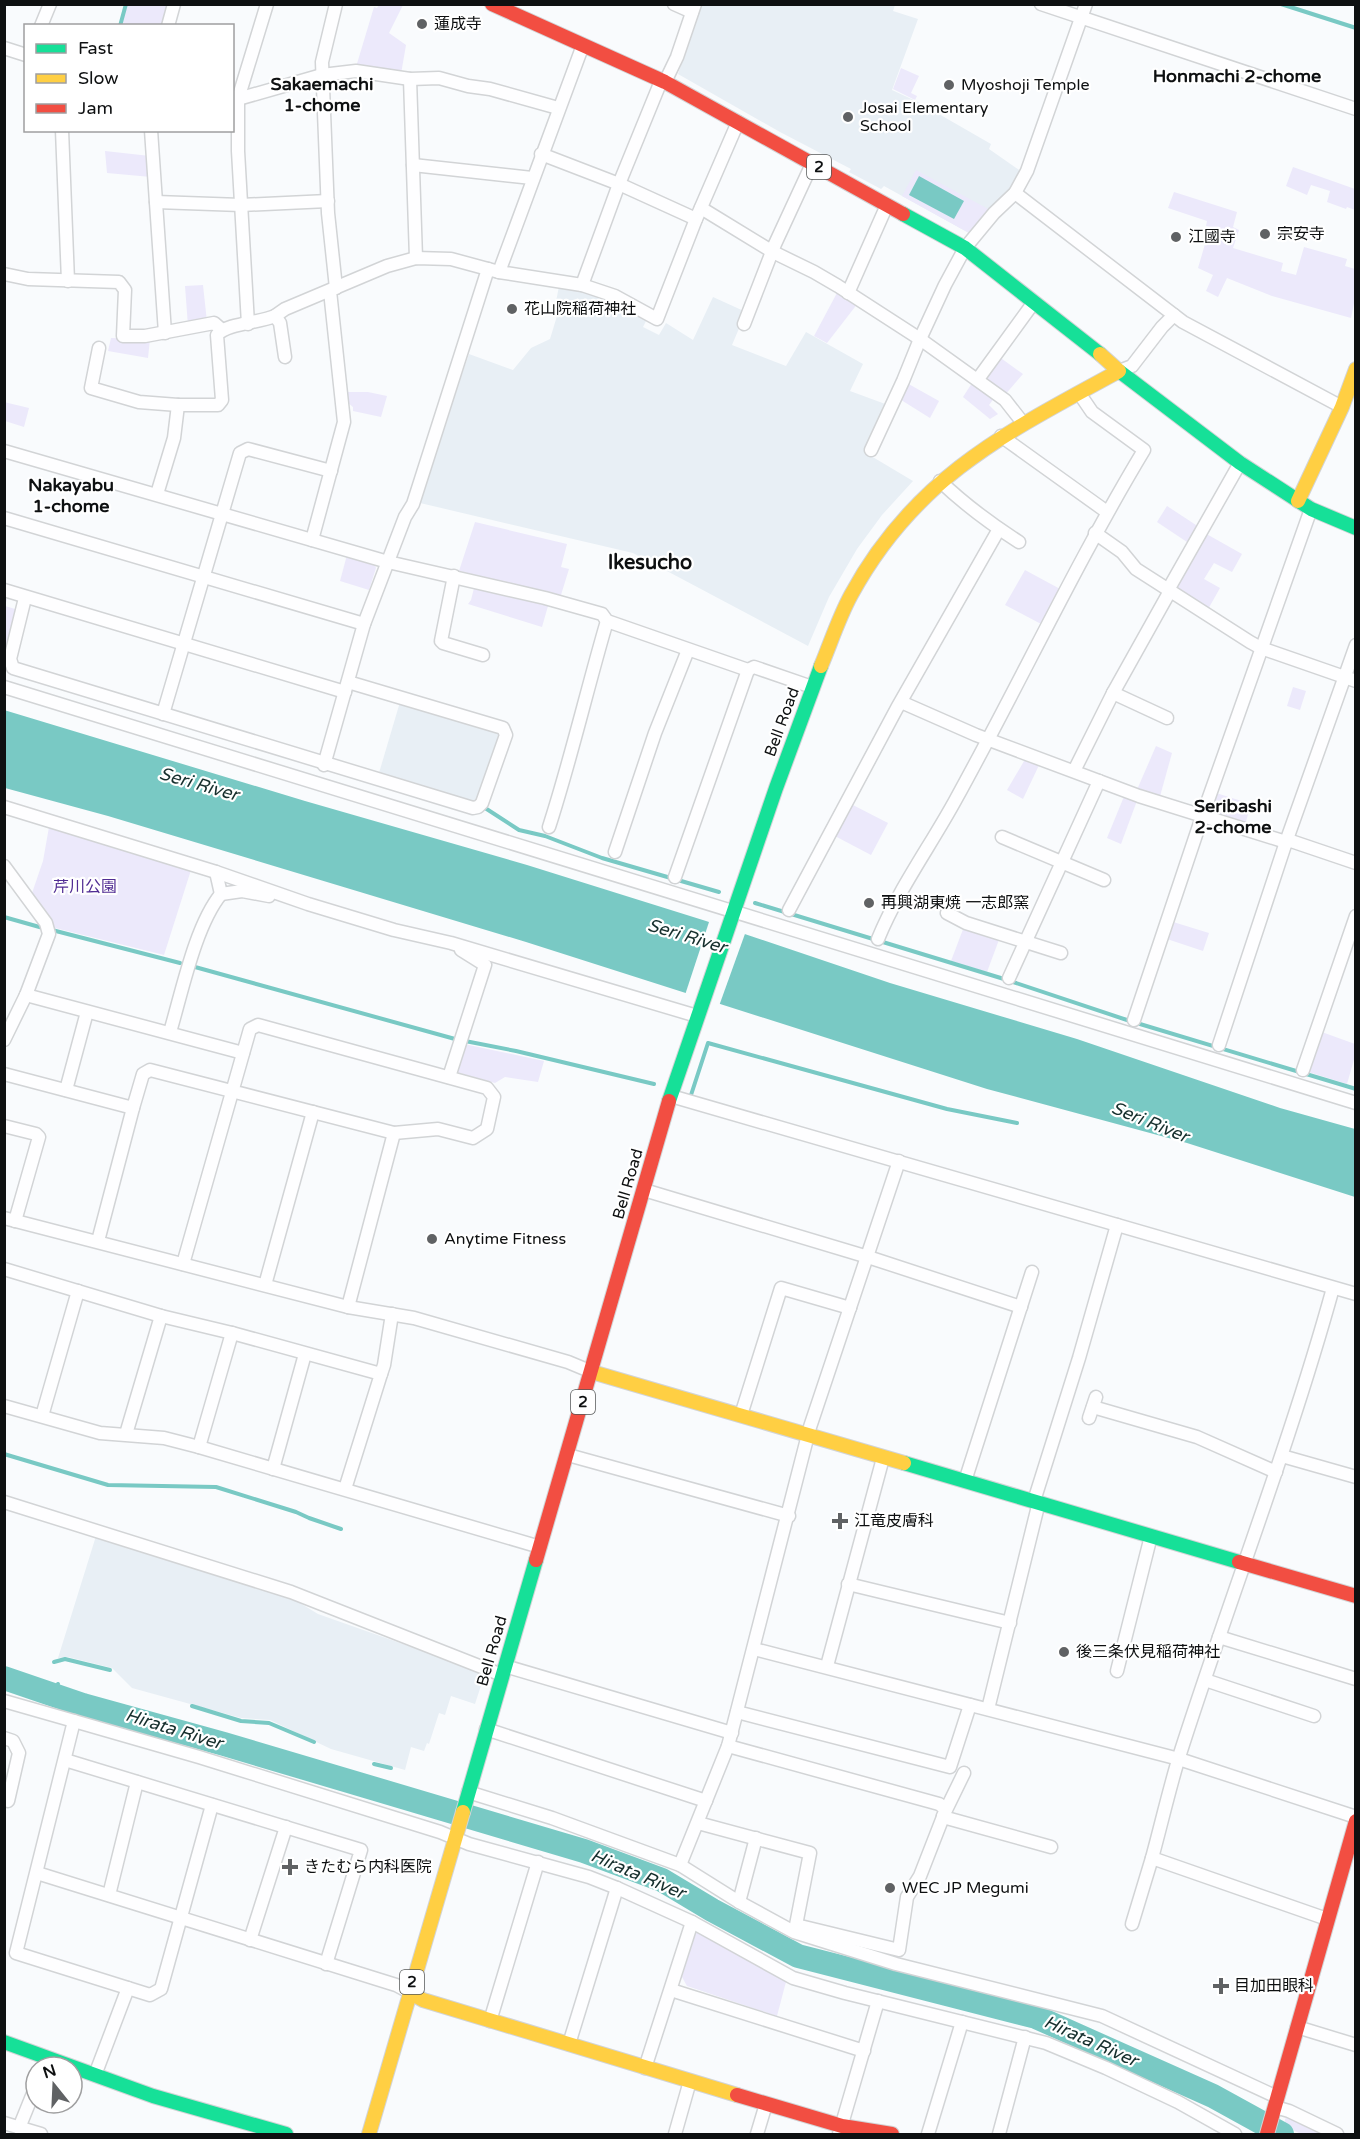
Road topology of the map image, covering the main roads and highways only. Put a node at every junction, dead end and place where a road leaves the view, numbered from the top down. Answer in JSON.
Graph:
{"nodes":[{"id":1,"x":492,"y":4,"type":"edge"},
{"id":2,"x":1356,"y":369,"type":"edge"},
{"id":3,"x":1119,"y":371,"type":"junction"},
{"id":4,"x":1298,"y":501,"type":"junction"},
{"id":5,"x":1356,"y":528,"type":"edge"},
{"id":6,"x":592,"y":1372,"type":"junction"},
{"id":7,"x":1356,"y":1596,"type":"edge"},
{"id":8,"x":1356,"y":1819,"type":"edge"},
{"id":9,"x":410,"y":1992,"type":"junction"},
{"id":10,"x":4,"y":2042,"type":"edge"},
{"id":11,"x":31,"y":2055,"type":"edge"},
{"id":12,"x":84,"y":2072,"type":"edge"},
{"id":13,"x":840,"y":2130,"type":"edge"},
{"id":14,"x":286,"y":2134,"type":"edge"},
{"id":15,"x":369,"y":2134,"type":"edge"},
{"id":16,"x":892,"y":2134,"type":"edge"},
{"id":17,"x":1267,"y":2134,"type":"edge"}],
"edges":[{"from":1,"to":3,"type":"main road","number":"2"},
{"from":2,"to":4,"type":"main road"},
{"from":3,"to":4,"type":"main road"},
{"from":3,"to":6,"type":"main road","name":"Bell Road","number":"2"},
{"from":4,"to":5,"type":"main road"},
{"from":6,"to":7,"type":"main road"},
{"from":6,"to":9,"type":"main road","name":"Bell Road","number":"2"},
{"from":8,"to":17,"type":"main road"},
{"from":9,"to":13,"type":"main road"},
{"from":9,"to":15,"type":"main road","name":"Bell Road","number":"2"},
{"from":10,"to":11,"type":"main road"},
{"from":12,"to":14,"type":"main road"},
{"from":13,"to":16,"type":"main road"}]}
